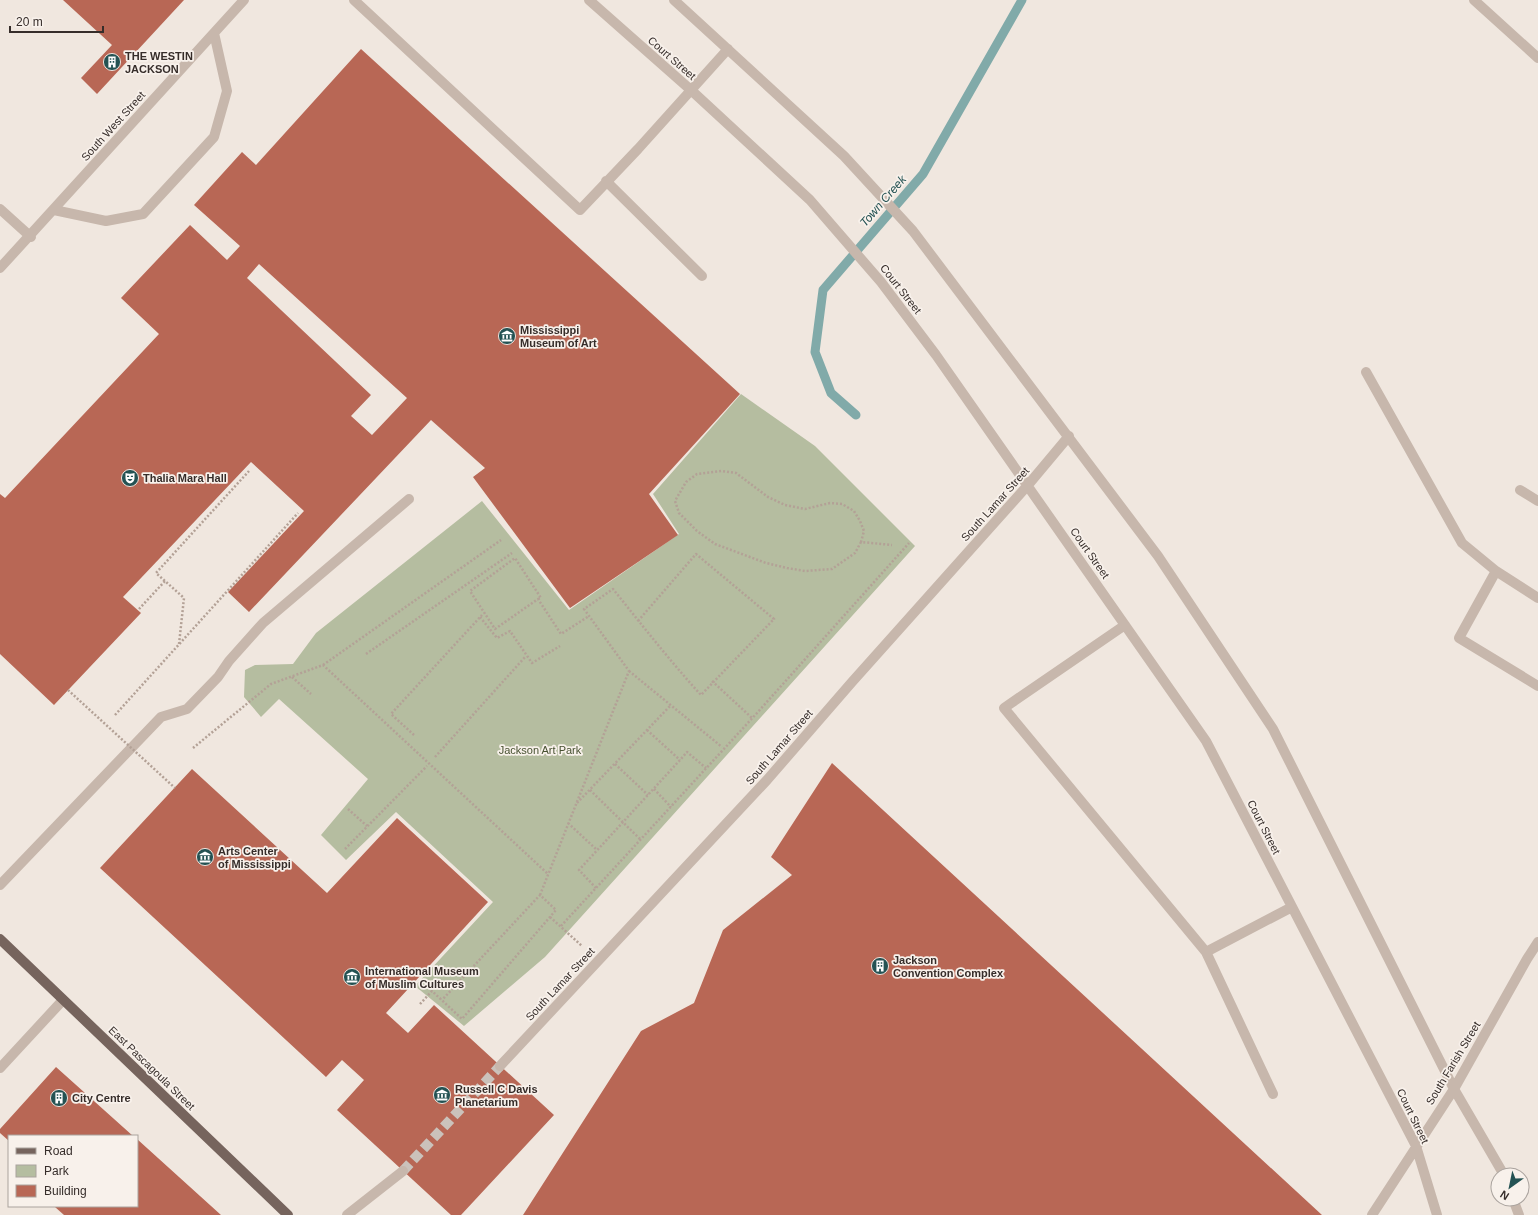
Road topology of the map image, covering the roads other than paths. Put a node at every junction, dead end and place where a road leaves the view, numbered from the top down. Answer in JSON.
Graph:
{"nodes":[{"id":1,"x":244,"y":0,"type":"edge"},
{"id":2,"x":354,"y":0,"type":"edge"},
{"id":3,"x":589,"y":0,"type":"edge"},
{"id":4,"x":674,"y":0,"type":"edge"},
{"id":5,"x":1474,"y":0,"type":"edge"},
{"id":6,"x":214,"y":33,"type":"junction"},
{"id":7,"x":728,"y":49,"type":"junction"},
{"id":8,"x":1538,"y":58,"type":"edge"},
{"id":9,"x":692,"y":91,"type":"junction"},
{"id":10,"x":606,"y":181,"type":"junction"},
{"id":11,"x":0,"y":209,"type":"edge"},
{"id":12,"x":54,"y":210,"type":"junction"},
{"id":13,"x":30,"y":237,"type":"junction"},
{"id":14,"x":0,"y":268,"type":"edge"},
{"id":15,"x":702,"y":276,"type":"dead end"},
{"id":16,"x":1366,"y":372,"type":"dead end"},
{"id":17,"x":1069,"y":436,"type":"junction"},
{"id":18,"x":1028,"y":485,"type":"junction"},
{"id":19,"x":1520,"y":490,"type":"dead end"},
{"id":20,"x":409,"y":499,"type":"dead end"},
{"id":21,"x":1538,"y":501,"type":"edge"},
{"id":22,"x":1496,"y":571,"type":"junction"},
{"id":23,"x":1538,"y":598,"type":"edge"},
{"id":24,"x":1125,"y":625,"type":"junction"},
{"id":25,"x":1538,"y":686,"type":"edge"},
{"id":26,"x":0,"y":885,"type":"edge"},
{"id":27,"x":1292,"y":907,"type":"junction"},
{"id":28,"x":0,"y":939,"type":"edge"},
{"id":29,"x":1538,"y":942,"type":"edge"},
{"id":30,"x":1206,"y":952,"type":"junction"},
{"id":31,"x":63,"y":1000,"type":"junction"},
{"id":32,"x":500,"y":1066,"type":"tunnel mouth"},
{"id":33,"x":0,"y":1068,"type":"edge"},
{"id":34,"x":1454,"y":1089,"type":"junction"},
{"id":35,"x":1273,"y":1094,"type":"dead end"},
{"id":36,"x":1416,"y":1146,"type":"junction"},
{"id":37,"x":1499,"y":1167,"type":"edge"},
{"id":38,"x":403,"y":1171,"type":"tunnel mouth"},
{"id":39,"x":288,"y":1215,"type":"edge"},
{"id":40,"x":347,"y":1215,"type":"edge"},
{"id":41,"x":1372,"y":1215,"type":"edge"},
{"id":42,"x":1437,"y":1215,"type":"edge"}],
"edges":[{"from":1,"to":6,"type":"street","name":"South West Street"},
{"from":2,"to":10,"type":"street"},
{"from":3,"to":9,"type":"street","name":"Court Street"},
{"from":4,"to":7,"type":"street"},
{"from":5,"to":8,"type":"street"},
{"from":6,"to":12,"type":"street","name":"South West Street"},
{"from":6,"to":12,"type":"street"},
{"from":7,"to":9,"type":"street"},
{"from":7,"to":17,"type":"street"},
{"from":9,"to":10,"type":"street"},
{"from":9,"to":18,"type":"street","name":"Court Street"},
{"from":10,"to":15,"type":"street"},
{"from":11,"to":13,"type":"street"},
{"from":12,"to":13,"type":"street","name":"South West Street"},
{"from":13,"to":14,"type":"street","name":"South West Street"},
{"from":16,"to":22,"type":"street"},
{"from":17,"to":18,"type":"street","name":"South Lamar Street"},
{"from":17,"to":34,"type":"street"},
{"from":18,"to":24,"type":"street","name":"Court Street"},
{"from":18,"to":32,"type":"street","name":"South Lamar Street"},
{"from":19,"to":21,"type":"street"},
{"from":20,"to":26,"type":"street"},
{"from":22,"to":23,"type":"street"},
{"from":22,"to":25,"type":"street"},
{"from":24,"to":27,"type":"street","name":"Court Street"},
{"from":24,"to":30,"type":"street"},
{"from":27,"to":30,"type":"street"},
{"from":27,"to":36,"type":"street","name":"Court Street"},
{"from":28,"to":31,"type":"main road","name":"East Pascagoula Street"},
{"from":29,"to":34,"type":"street","name":"South Farish Street"},
{"from":30,"to":35,"type":"street"},
{"from":31,"to":33,"type":"street"},
{"from":31,"to":39,"type":"main road","name":"East Pascagoula Street"},
{"from":34,"to":36,"type":"street","name":"South Farish Street"},
{"from":34,"to":37,"type":"street"},
{"from":36,"to":41,"type":"street","name":"South Farish Street"},
{"from":36,"to":42,"type":"street","name":"Court Street"},
{"from":38,"to":40,"type":"street"}]}
